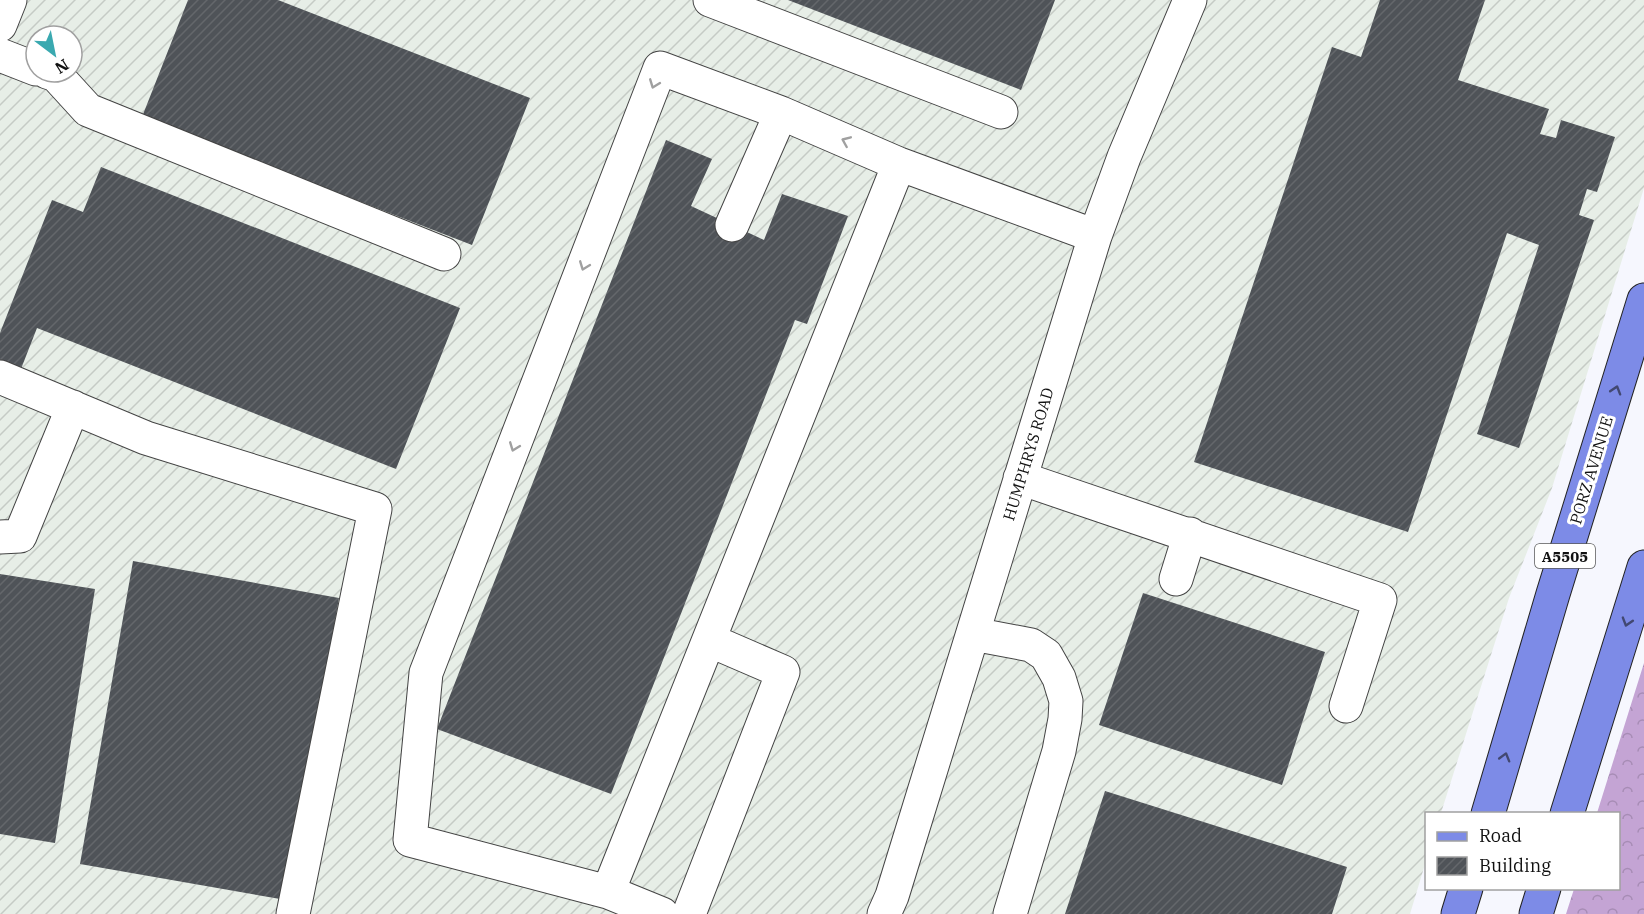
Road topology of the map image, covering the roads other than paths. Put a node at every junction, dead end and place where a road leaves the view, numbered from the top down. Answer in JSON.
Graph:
{"nodes":[{"id":1,"x":10,"y":0,"type":"edge"},
{"id":2,"x":710,"y":0,"type":"edge"},
{"id":3,"x":1190,"y":0,"type":"edge"},
{"id":4,"x":0,"y":25,"type":"edge"},
{"id":5,"x":0,"y":55,"type":"edge"},
{"id":6,"x":24,"y":64,"type":"edge"},
{"id":7,"x":64,"y":84,"type":"edge"},
{"id":8,"x":1001,"y":112,"type":"dead end"},
{"id":9,"x":781,"y":113,"type":"junction"},
{"id":10,"x":899,"y":164,"type":"junction"},
{"id":11,"x":732,"y":225,"type":"dead end"},
{"id":12,"x":1095,"y":236,"type":"junction"},
{"id":13,"x":444,"y":254,"type":"dead end"},
{"id":14,"x":1644,"y":300,"type":"edge"},
{"id":15,"x":0,"y":377,"type":"edge"},
{"id":16,"x":73,"y":407,"type":"junction"},
{"id":17,"x":1020,"y":478,"type":"junction"},
{"id":18,"x":1190,"y":534,"type":"junction"},
{"id":19,"x":0,"y":537,"type":"edge"},
{"id":20,"x":1644,"y":567,"type":"edge"},
{"id":21,"x":1176,"y":579,"type":"dead end"},
{"id":22,"x":973,"y":634,"type":"junction"},
{"id":23,"x":709,"y":640,"type":"junction"},
{"id":24,"x":1346,"y":706,"type":"dead end"},
{"id":25,"x":1488,"y":812,"type":"edge"},
{"id":26,"x":1567,"y":812,"type":"edge"},
{"id":27,"x":1465,"y":890,"type":"edge"},
{"id":28,"x":1543,"y":890,"type":"edge"},
{"id":29,"x":608,"y":892,"type":"junction"},
{"id":30,"x":293,"y":914,"type":"edge"},
{"id":31,"x":662,"y":914,"type":"edge"},
{"id":32,"x":689,"y":914,"type":"edge"},
{"id":33,"x":884,"y":914,"type":"edge"},
{"id":34,"x":1010,"y":914,"type":"edge"},
{"id":35,"x":1458,"y":914,"type":"edge"},
{"id":36,"x":1536,"y":914,"type":"edge"}],
"edges":[{"from":1,"to":4,"type":"street"},
{"from":2,"to":8,"type":"street"},
{"from":3,"to":12,"type":"street","name":"HUMPHRYS ROAD"},
{"from":5,"to":6,"type":"street"},
{"from":7,"to":13,"type":"street"},
{"from":10,"to":9,"type":"street","one_way":true},
{"from":9,"to":11,"type":"street"},
{"from":9,"to":29,"type":"street","one_way":true},
{"from":10,"to":12,"type":"street"},
{"from":10,"to":23,"type":"street"},
{"from":12,"to":17,"type":"street","name":"HUMPHRYS ROAD"},
{"from":25,"to":14,"type":"main road","name":"PORZ AVENUE","number":"A5505","one_way":true},
{"from":15,"to":16,"type":"street"},
{"from":16,"to":19,"type":"street"},
{"from":16,"to":30,"type":"street"},
{"from":17,"to":18,"type":"street"},
{"from":17,"to":22,"type":"street","name":"HUMPHRYS ROAD"},
{"from":18,"to":21,"type":"street"},
{"from":18,"to":24,"type":"street"},
{"from":20,"to":26,"type":"main road","one_way":true},
{"from":22,"to":33,"type":"street","name":"HUMPHRYS ROAD"},
{"from":22,"to":34,"type":"street"},
{"from":23,"to":29,"type":"street"},
{"from":23,"to":32,"type":"street"},
{"from":27,"to":35,"type":"main road"},
{"from":28,"to":36,"type":"main road"},
{"from":29,"to":31,"type":"street"}]}
